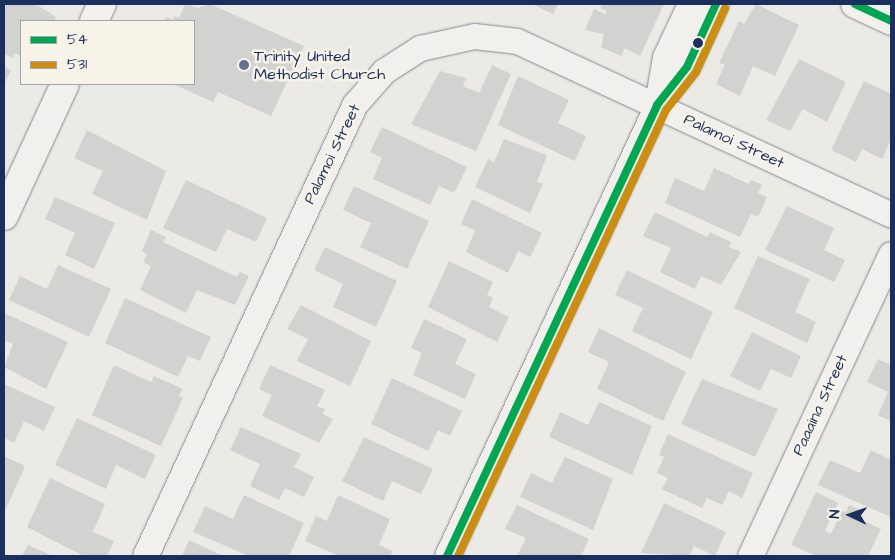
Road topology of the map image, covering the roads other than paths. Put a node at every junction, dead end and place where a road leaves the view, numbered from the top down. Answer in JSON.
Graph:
{"nodes":[{"id":1,"x":102,"y":4,"type":"edge"},
{"id":2,"x":690,"y":4,"type":"edge"},
{"id":3,"x":716,"y":4,"type":"edge"},
{"id":4,"x":855,"y":4,"type":"edge"},
{"id":5,"x":94,"y":20,"type":"edge"},
{"id":6,"x":891,"y":21,"type":"edge"},
{"id":7,"x":65,"y":85,"type":"edge"},
{"id":8,"x":657,"y":105,"type":"junction"},
{"id":9,"x":891,"y":215,"type":"edge"},
{"id":10,"x":4,"y":216,"type":"edge"},
{"id":11,"x":891,"y":254,"type":"edge"},
{"id":12,"x":145,"y":556,"type":"edge"},
{"id":13,"x":447,"y":556,"type":"edge"},
{"id":14,"x":750,"y":556,"type":"edge"}],
"edges":[{"from":1,"to":5,"type":"main road"},
{"from":2,"to":8,"type":"street"},
{"from":3,"to":8,"type":"street"},
{"from":4,"to":6,"type":"main road"},
{"from":7,"to":10,"type":"main road"},
{"from":8,"to":9,"type":"street","name":"Palamoi Street"},
{"from":8,"to":12,"type":"street","name":"Palamoi Street"},
{"from":8,"to":13,"type":"street"},
{"from":11,"to":14,"type":"street","name":"Paaaina Street"}]}
